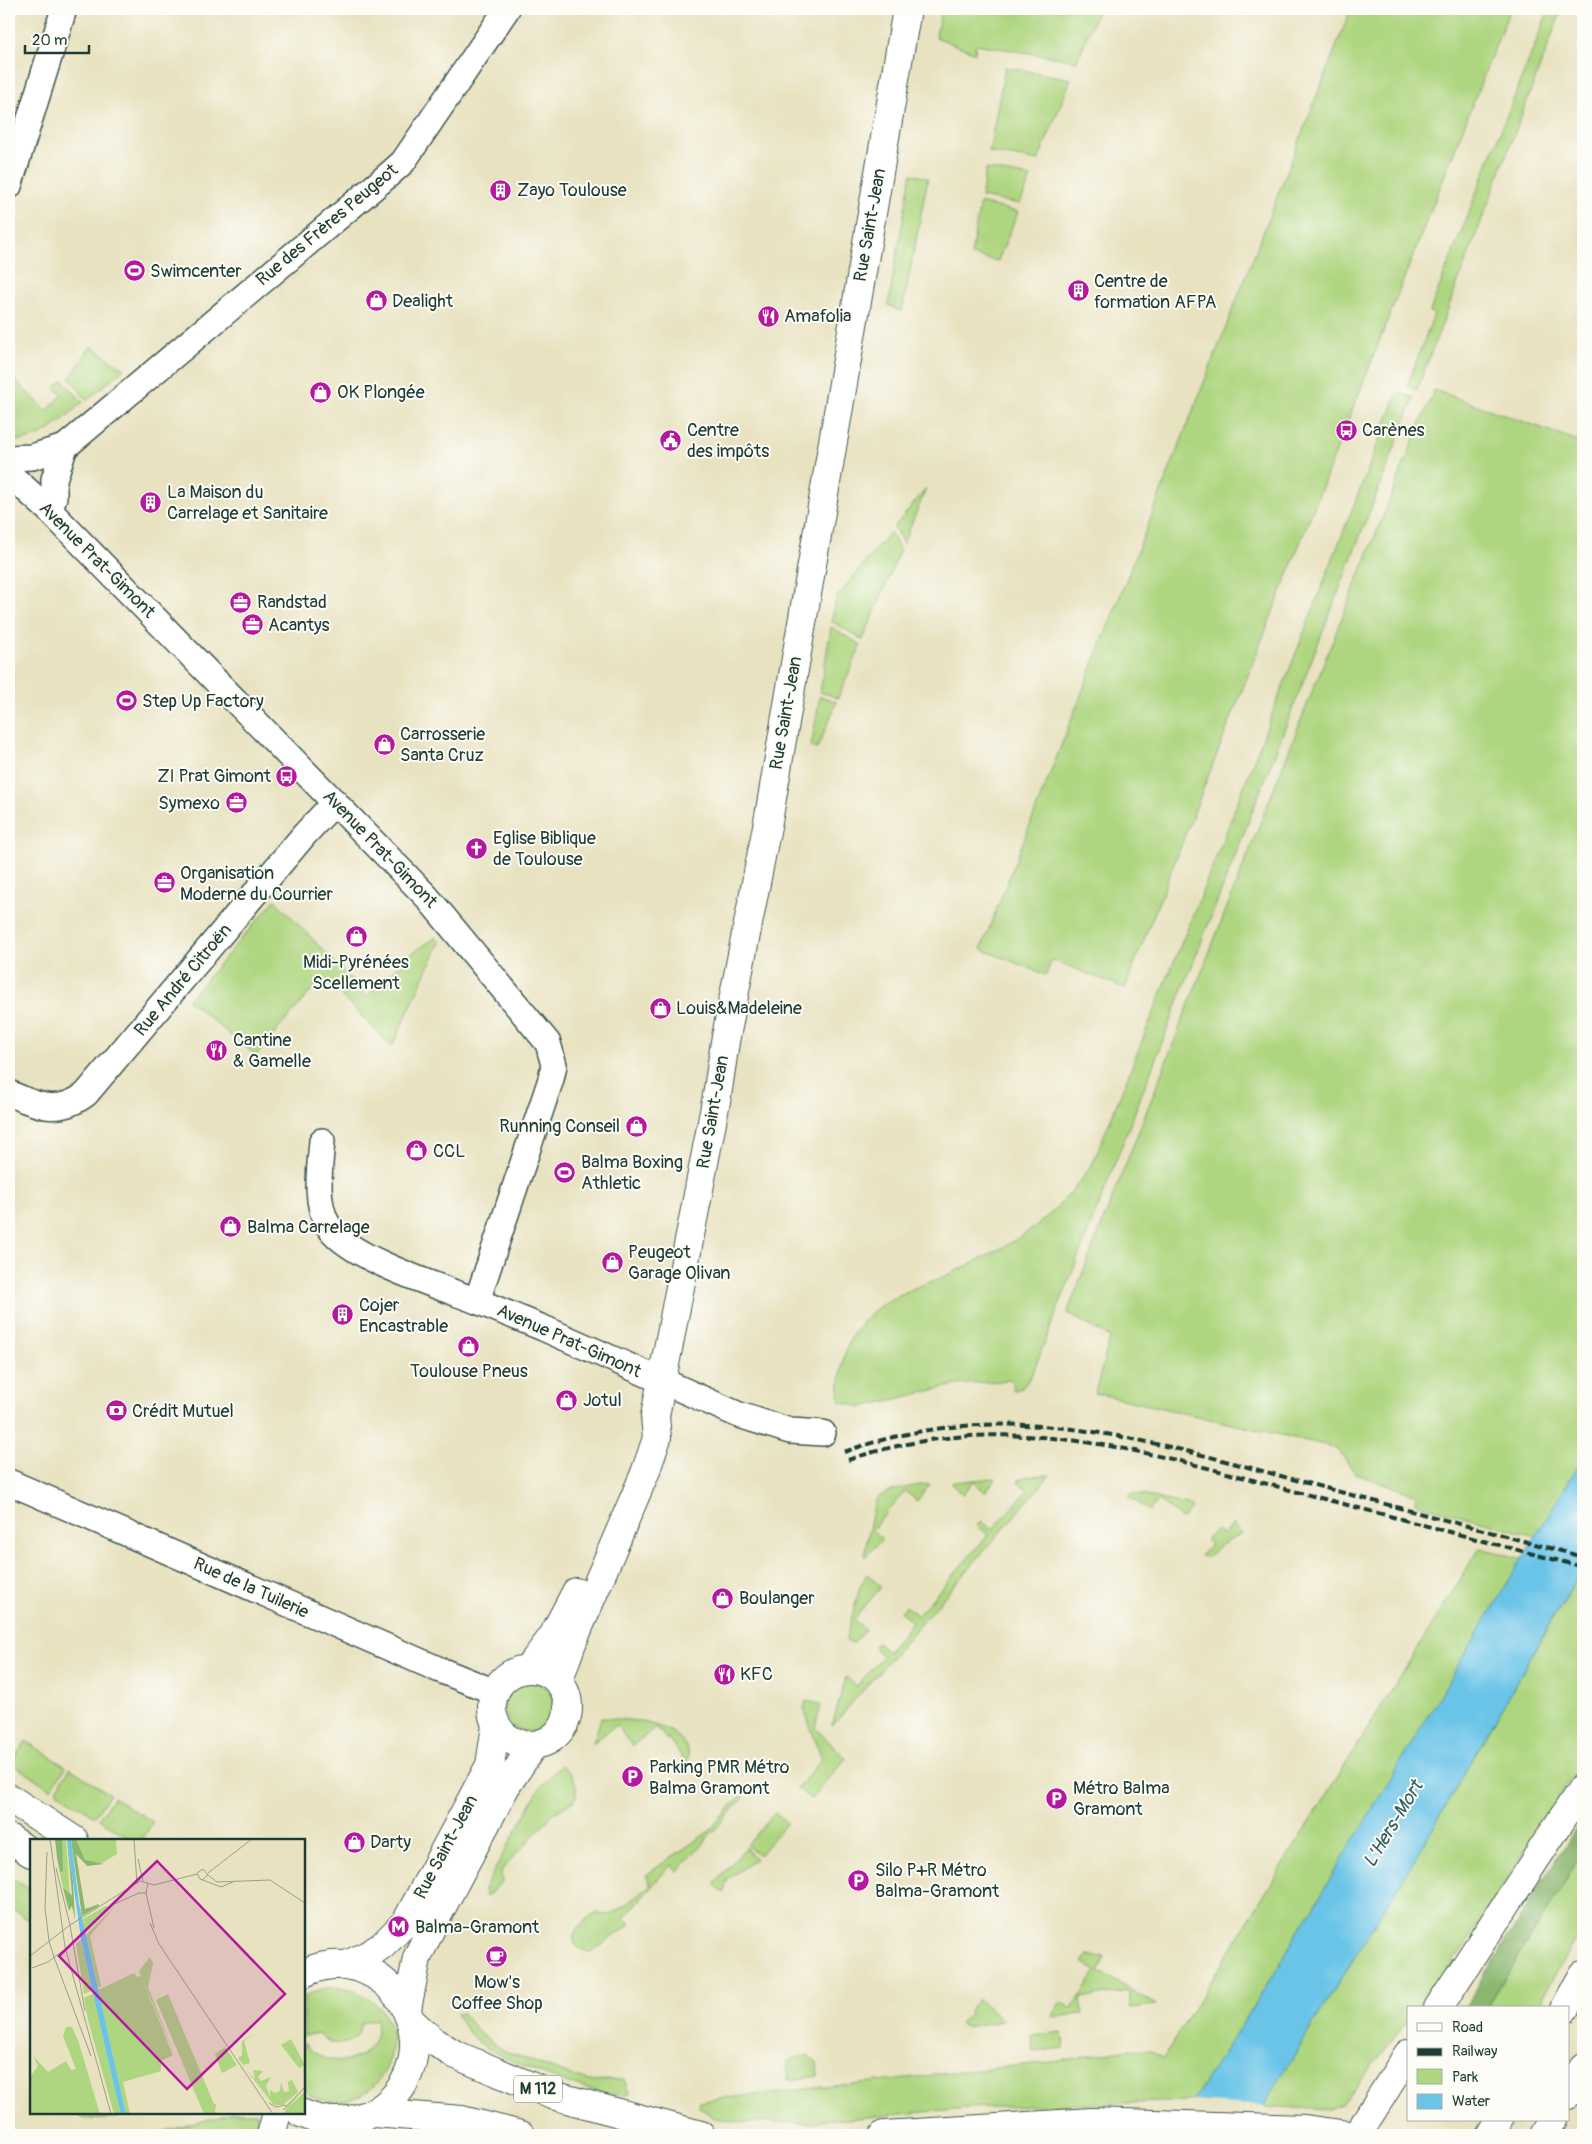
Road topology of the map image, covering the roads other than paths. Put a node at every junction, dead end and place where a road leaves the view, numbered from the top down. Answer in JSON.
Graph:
{"nodes":[{"id":1,"x":64,"y":9,"type":"edge"},
{"id":2,"x":507,"y":9,"type":"edge"},
{"id":3,"x":907,"y":9,"type":"edge"},
{"id":4,"x":9,"y":186,"type":"edge"},
{"id":5,"x":65,"y":447,"type":"junction"},
{"id":6,"x":9,"y":458,"type":"edge"},
{"id":7,"x":9,"y":474,"type":"edge"},
{"id":8,"x":50,"y":511,"type":"junction"},
{"id":9,"x":335,"y":802,"type":"junction"},
{"id":10,"x":9,"y":1093,"type":"edge"},
{"id":11,"x":322,"y":1141,"type":"dead end"},
{"id":12,"x":477,"y":1301,"type":"junction"},
{"id":13,"x":662,"y":1382,"type":"junction"},
{"id":14,"x":655,"y":1416,"type":"junction"},
{"id":15,"x":823,"y":1433,"type":"dead end"},
{"id":16,"x":9,"y":1482,"type":"edge"},
{"id":17,"x":528,"y":1669,"type":"junction"},
{"id":18,"x":558,"y":1682,"type":"junction"},
{"id":19,"x":494,"y":1692,"type":"junction"},
{"id":20,"x":496,"y":1726,"type":"junction"},
{"id":21,"x":533,"y":1746,"type":"junction"},
{"id":22,"x":1583,"y":1788,"type":"edge"},
{"id":23,"x":9,"y":1798,"type":"edge"},
{"id":24,"x":9,"y":1838,"type":"edge"},
{"id":25,"x":72,"y":1839,"type":"edge"},
{"id":26,"x":30,"y":1852,"type":"edge"},
{"id":27,"x":344,"y":1966,"type":"junction"},
{"id":28,"x":305,"y":1971,"type":"edge"},
{"id":29,"x":1583,"y":1975,"type":"edge"},
{"id":30,"x":1439,"y":2006,"type":"edge"},
{"id":31,"x":1566,"y":2006,"type":"edge"},
{"id":32,"x":409,"y":2015,"type":"junction"},
{"id":33,"x":1407,"y":2056,"type":"edge"},
{"id":34,"x":1583,"y":2068,"type":"edge"},
{"id":35,"x":1570,"y":2091,"type":"edge"},
{"id":36,"x":277,"y":2114,"type":"edge"},
{"id":37,"x":304,"y":2114,"type":"edge"},
{"id":38,"x":1498,"y":2122,"type":"edge"},
{"id":39,"x":1552,"y":2122,"type":"edge"},
{"id":40,"x":356,"y":2123,"type":"edge"},
{"id":41,"x":271,"y":2135,"type":"edge"},
{"id":42,"x":521,"y":2135,"type":"edge"},
{"id":43,"x":701,"y":2135,"type":"edge"},
{"id":44,"x":884,"y":2135,"type":"edge"},
{"id":45,"x":1348,"y":2135,"type":"edge"},
{"id":46,"x":1359,"y":2135,"type":"edge"},
{"id":47,"x":1490,"y":2135,"type":"edge"},
{"id":48,"x":1544,"y":2135,"type":"edge"}],
"edges":[{"from":1,"to":4,"type":"street"},
{"from":2,"to":5,"type":"street","name":"Rue des Frères Peugeot"},
{"from":3,"to":13,"type":"main road","name":"Rue Saint-Jean"},
{"from":5,"to":6,"type":"street","name":"Rue des Frères Peugeot"},
{"from":5,"to":8,"type":"street"},
{"from":7,"to":8,"type":"street","name":"Avenue Prat-Gimont"},
{"from":8,"to":9,"type":"street","name":"Avenue Prat-Gimont"},
{"from":9,"to":10,"type":"street","name":"Rue André Citroën"},
{"from":9,"to":12,"type":"street","name":"Avenue Prat-Gimont"},
{"from":11,"to":12,"type":"street","name":"Avenue Prat-Gimont"},
{"from":12,"to":13,"type":"street","name":"Avenue Prat-Gimont"},
{"from":13,"to":14,"type":"main road","name":"Rue Saint-Jean"},
{"from":13,"to":15,"type":"street","name":"Avenue Prat-Gimont"},
{"from":14,"to":17,"type":"main road","name":"Rue Saint-Jean"},
{"from":14,"to":18,"type":"main road","name":"Rue Saint-Jean"},
{"from":16,"to":19,"type":"street","name":"Rue de la Tuilerie"},
{"from":17,"to":18,"type":"main road"},
{"from":17,"to":19,"type":"main road"},
{"from":18,"to":21,"type":"main road"},
{"from":19,"to":20,"type":"main road"},
{"from":20,"to":21,"type":"main road"},
{"from":20,"to":27,"type":"main road","name":"Rue Saint-Jean"},
{"from":21,"to":32,"type":"main road","name":"Rue Saint-Jean"},
{"from":22,"to":30,"type":"main road"},
{"from":23,"to":25,"type":"main road"},
{"from":24,"to":26,"type":"main road"},
{"from":27,"to":28,"type":"main road"},
{"from":27,"to":32,"type":"main road"},
{"from":29,"to":31,"type":"main road"},
{"from":32,"to":40,"type":"main road"},
{"from":32,"to":43,"type":"main road","number":"M 112"},
{"from":33,"to":46,"type":"main road"},
{"from":34,"to":35,"type":"main road"},
{"from":36,"to":41,"type":"main road"},
{"from":37,"to":40,"type":"main road"},
{"from":38,"to":47,"type":"main road"},
{"from":39,"to":48,"type":"main road"},
{"from":40,"to":42,"type":"main road"},
{"from":44,"to":45,"type":"main road"}]}
